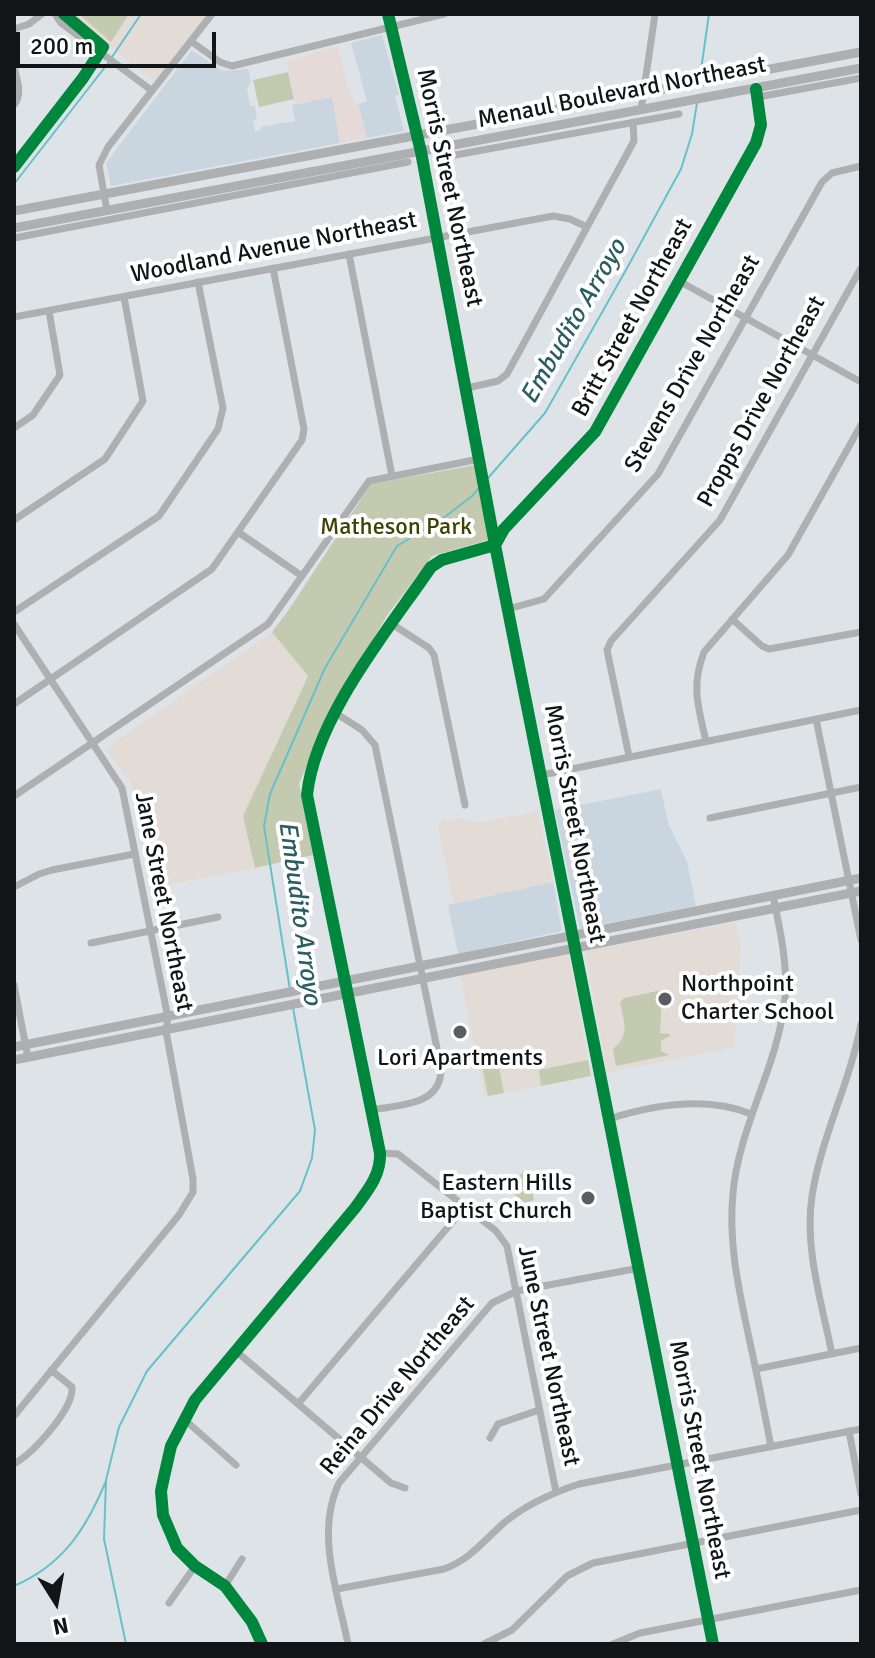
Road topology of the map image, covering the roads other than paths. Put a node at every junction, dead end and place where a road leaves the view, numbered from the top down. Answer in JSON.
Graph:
{"nodes":[{"id":1,"x":42,"y":14,"type":"edge"},
{"id":2,"x":55,"y":14,"type":"edge"},
{"id":3,"x":212,"y":14,"type":"edge"},
{"id":4,"x":388,"y":14,"type":"edge"},
{"id":5,"x":444,"y":14,"type":"edge"},
{"id":6,"x":655,"y":14,"type":"edge"},
{"id":7,"x":392,"y":27,"type":"junction"},
{"id":8,"x":14,"y":29,"type":"edge"},
{"id":9,"x":192,"y":42,"type":"junction"},
{"id":10,"x":861,"y":52,"type":"edge"},
{"id":11,"x":14,"y":67,"type":"edge"},
{"id":12,"x":861,"y":68,"type":"edge"},
{"id":13,"x":861,"y":78,"type":"edge"},
{"id":14,"x":151,"y":90,"type":"junction"},
{"id":15,"x":643,"y":92,"type":"junction"},
{"id":16,"x":757,"y":93,"type":"junction"},
{"id":17,"x":14,"y":105,"type":"edge"},
{"id":18,"x":641,"y":110,"type":"junction"},
{"id":19,"x":679,"y":114,"type":"dead end"},
{"id":20,"x":512,"y":118,"type":"junction"},
{"id":21,"x":633,"y":122,"type":"junction"},
{"id":22,"x":417,"y":135,"type":"junction"},
{"id":23,"x":515,"y":138,"type":"junction"},
{"id":24,"x":421,"y":152,"type":"junction"},
{"id":25,"x":439,"y":158,"type":"dead end"},
{"id":26,"x":285,"y":159,"type":"junction"},
{"id":27,"x":408,"y":162,"type":"dead end"},
{"id":28,"x":861,"y":166,"type":"edge"},
{"id":29,"x":289,"y":180,"type":"junction"},
{"id":30,"x":106,"y":193,"type":"junction"},
{"id":31,"x":14,"y":211,"type":"edge"},
{"id":32,"x":107,"y":211,"type":"junction"},
{"id":33,"x":587,"y":227,"type":"junction"},
{"id":34,"x":14,"y":228,"type":"edge"},
{"id":35,"x":438,"y":237,"type":"junction"},
{"id":36,"x":14,"y":238,"type":"edge"},
{"id":37,"x":349,"y":254,"type":"junction"},
{"id":38,"x":273,"y":268,"type":"junction"},
{"id":39,"x":861,"y":268,"type":"edge"},
{"id":40,"x":679,"y":281,"type":"junction"},
{"id":41,"x":198,"y":282,"type":"junction"},
{"id":42,"x":124,"y":297,"type":"junction"},
{"id":43,"x":14,"y":305,"type":"edge"},
{"id":44,"x":49,"y":311,"type":"junction"},
{"id":45,"x":15,"y":316,"type":"edge"},
{"id":46,"x":744,"y":317,"type":"junction"},
{"id":47,"x":812,"y":354,"type":"junction"},
{"id":48,"x":861,"y":382,"type":"edge"},
{"id":49,"x":467,"y":388,"type":"junction"},
{"id":50,"x":861,"y":425,"type":"edge"},
{"id":51,"x":14,"y":428,"type":"edge"},
{"id":52,"x":479,"y":459,"type":"junction"},
{"id":53,"x":392,"y":476,"type":"junction"},
{"id":54,"x":14,"y":520,"type":"edge"},
{"id":55,"x":238,"y":532,"type":"junction"},
{"id":56,"x":495,"y":545,"type":"junction"},
{"id":57,"x":302,"y":576,"type":"junction"},
{"id":58,"x":508,"y":609,"type":"junction"},
{"id":59,"x":14,"y":612,"type":"edge"},
{"id":60,"x":732,"y":619,"type":"junction"},
{"id":61,"x":14,"y":624,"type":"edge"},
{"id":62,"x":392,"y":624,"type":"junction"},
{"id":63,"x":861,"y":632,"type":"edge"},
{"id":64,"x":51,"y":679,"type":"junction"},
{"id":65,"x":14,"y":704,"type":"edge"},
{"id":66,"x":861,"y":710,"type":"edge"},
{"id":67,"x":334,"y":712,"type":"junction"},
{"id":68,"x":816,"y":719,"type":"junction"},
{"id":69,"x":92,"y":741,"type":"junction"},
{"id":70,"x":706,"y":741,"type":"junction"},
{"id":71,"x":629,"y":756,"type":"junction"},
{"id":72,"x":542,"y":775,"type":"junction"},
{"id":73,"x":861,"y":787,"type":"edge"},
{"id":74,"x":831,"y":793,"type":"junction"},
{"id":75,"x":14,"y":796,"type":"edge"},
{"id":76,"x":465,"y":805,"type":"dead end"},
{"id":77,"x":710,"y":818,"type":"dead end"},
{"id":78,"x":134,"y":854,"type":"junction"},
{"id":79,"x":861,"y":878,"type":"edge"},
{"id":80,"x":849,"y":880,"type":"junction"},
{"id":81,"x":14,"y":887,"type":"edge"},
{"id":82,"x":857,"y":892,"type":"edge"},
{"id":83,"x":773,"y":896,"type":"junction"},
{"id":84,"x":775,"y":908,"type":"junction"},
{"id":85,"x":218,"y":917,"type":"dead end"},
{"id":86,"x":151,"y":931,"type":"junction"},
{"id":87,"x":573,"y":936,"type":"junction"},
{"id":88,"x":861,"y":940,"type":"edge"},
{"id":89,"x":91,"y":943,"type":"dead end"},
{"id":90,"x":576,"y":948,"type":"junction"},
{"id":91,"x":419,"y":967,"type":"junction"},
{"id":92,"x":423,"y":979,"type":"junction"},
{"id":93,"x":345,"y":982,"type":"junction"},
{"id":94,"x":14,"y":985,"type":"edge"},
{"id":95,"x":348,"y":995,"type":"junction"},
{"id":96,"x":168,"y":1018,"type":"junction"},
{"id":97,"x":861,"y":1024,"type":"edge"},
{"id":98,"x":166,"y":1031,"type":"junction"},
{"id":99,"x":26,"y":1045,"type":"junction"},
{"id":100,"x":14,"y":1047,"type":"edge"},
{"id":101,"x":28,"y":1058,"type":"junction"},
{"id":102,"x":14,"y":1060,"type":"edge"},
{"id":103,"x":371,"y":1110,"type":"junction"},
{"id":104,"x":751,"y":1114,"type":"junction"},
{"id":105,"x":609,"y":1119,"type":"junction"},
{"id":106,"x":380,"y":1153,"type":"junction"},
{"id":107,"x":465,"y":1207,"type":"junction"},
{"id":108,"x":639,"y":1268,"type":"junction"},
{"id":109,"x":517,"y":1291,"type":"junction"},
{"id":110,"x":861,"y":1348,"type":"edge"},
{"id":111,"x":237,"y":1352,"type":"junction"},
{"id":112,"x":832,"y":1354,"type":"junction"},
{"id":113,"x":756,"y":1369,"type":"junction"},
{"id":114,"x":51,"y":1370,"type":"junction"},
{"id":115,"x":298,"y":1404,"type":"junction"},
{"id":116,"x":539,"y":1410,"type":"junction"},
{"id":117,"x":14,"y":1416,"type":"edge"},
{"id":118,"x":185,"y":1420,"type":"junction"},
{"id":119,"x":861,"y":1429,"type":"edge"},
{"id":120,"x":849,"y":1431,"type":"junction"},
{"id":121,"x":490,"y":1438,"type":"dead end"},
{"id":122,"x":771,"y":1447,"type":"junction"},
{"id":123,"x":360,"y":1456,"type":"junction"},
{"id":124,"x":14,"y":1464,"type":"edge"},
{"id":125,"x":678,"y":1464,"type":"junction"},
{"id":126,"x":236,"y":1465,"type":"dead end"},
{"id":127,"x":405,"y":1488,"type":"dead end"},
{"id":128,"x":556,"y":1492,"type":"junction"},
{"id":129,"x":861,"y":1494,"type":"edge"},
{"id":130,"x":861,"y":1510,"type":"edge"},
{"id":131,"x":693,"y":1543,"type":"junction"},
{"id":132,"x":242,"y":1559,"type":"dead end"},
{"id":133,"x":195,"y":1566,"type":"junction"},
{"id":134,"x":225,"y":1586,"type":"junction"},
{"id":135,"x":337,"y":1589,"type":"junction"},
{"id":136,"x":861,"y":1590,"type":"edge"},
{"id":137,"x":169,"y":1603,"type":"dead end"},
{"id":138,"x":708,"y":1620,"type":"junction"},
{"id":139,"x":262,"y":1644,"type":"edge"},
{"id":140,"x":348,"y":1644,"type":"edge"},
{"id":141,"x":484,"y":1644,"type":"edge"},
{"id":142,"x":613,"y":1644,"type":"edge"},
{"id":143,"x":713,"y":1644,"type":"edge"}],
"edges":[{"from":1,"to":8,"type":"street"},
{"from":2,"to":14,"type":"street"},
{"from":3,"to":9,"type":"street"},
{"from":4,"to":7,"type":"main road","name":"Morris Street Northeast"},
{"from":5,"to":7,"type":"street"},
{"from":6,"to":15,"type":"street"},
{"from":7,"to":9,"type":"street"},
{"from":7,"to":22,"type":"main road","name":"Morris Street Northeast"},
{"from":9,"to":14,"type":"street"},
{"from":10,"to":15,"type":"main road","name":"Menaul Boulevard Northeast"},
{"from":11,"to":17,"type":"street"},
{"from":12,"to":16,"type":"main road","name":"Menaul Boulevard Northeast"},
{"from":13,"to":16,"type":"street"},
{"from":14,"to":30,"type":"street"},
{"from":15,"to":18,"type":"street"},
{"from":15,"to":20,"type":"main road","name":"Menaul Boulevard Northeast"},
{"from":16,"to":18,"type":"main road","name":"Menaul Boulevard Northeast"},
{"from":16,"to":40,"type":"street","name":"Britt Street Northeast"},
{"from":18,"to":23,"type":"main road","name":"Menaul Boulevard Northeast"},
{"from":19,"to":21,"type":"street"},
{"from":20,"to":22,"type":"main road","name":"Menaul Boulevard Northeast"},
{"from":20,"to":23,"type":"street"},
{"from":21,"to":23,"type":"street"},
{"from":21,"to":33,"type":"street"},
{"from":22,"to":24,"type":"main road","name":"Morris Street Northeast"},
{"from":22,"to":26,"type":"main road","name":"Menaul Boulevard Northeast"},
{"from":23,"to":24,"type":"main road","name":"Menaul Boulevard Northeast"},
{"from":23,"to":25,"type":"street"},
{"from":24,"to":29,"type":"main road","name":"Menaul Boulevard Northeast"},
{"from":24,"to":35,"type":"main road","name":"Morris Street Northeast"},
{"from":26,"to":29,"type":"street"},
{"from":26,"to":30,"type":"main road","name":"Menaul Boulevard Northeast"},
{"from":27,"to":29,"type":"street"},
{"from":28,"to":46,"type":"street","name":"Stevens Drive Northeast"},
{"from":29,"to":32,"type":"main road","name":"Menaul Boulevard Northeast"},
{"from":29,"to":36,"type":"street"},
{"from":30,"to":31,"type":"main road","name":"Menaul Boulevard Northeast"},
{"from":30,"to":32,"type":"street"},
{"from":32,"to":34,"type":"main road","name":"Menaul Boulevard Northeast"},
{"from":33,"to":35,"type":"street","name":"Woodland Avenue Northeast"},
{"from":33,"to":49,"type":"street"},
{"from":35,"to":37,"type":"street","name":"Woodland Avenue Northeast"},
{"from":35,"to":49,"type":"main road","name":"Morris Street Northeast"},
{"from":37,"to":38,"type":"street","name":"Woodland Avenue Northeast"},
{"from":37,"to":53,"type":"street"},
{"from":38,"to":41,"type":"street","name":"Woodland Avenue Northeast"},
{"from":38,"to":55,"type":"street"},
{"from":39,"to":47,"type":"street","name":"Propps Drive Northeast"},
{"from":40,"to":46,"type":"street"},
{"from":40,"to":56,"type":"street","name":"Britt Street Northeast"},
{"from":41,"to":42,"type":"street","name":"Woodland Avenue Northeast"},
{"from":41,"to":59,"type":"street"},
{"from":42,"to":44,"type":"street","name":"Woodland Avenue Northeast"},
{"from":42,"to":54,"type":"street"},
{"from":43,"to":45,"type":"street"},
{"from":44,"to":45,"type":"street","name":"Woodland Avenue Northeast"},
{"from":44,"to":51,"type":"street"},
{"from":46,"to":47,"type":"street"},
{"from":46,"to":58,"type":"street","name":"Stevens Drive Northeast"},
{"from":47,"to":48,"type":"street"},
{"from":47,"to":71,"type":"street","name":"Propps Drive Northeast"},
{"from":49,"to":52,"type":"main road","name":"Morris Street Northeast"},
{"from":50,"to":60,"type":"street"},
{"from":52,"to":53,"type":"street"},
{"from":52,"to":56,"type":"main road","name":"Morris Street Northeast"},
{"from":53,"to":57,"type":"street"},
{"from":55,"to":57,"type":"street"},
{"from":55,"to":64,"type":"street"},
{"from":56,"to":58,"type":"main road","name":"Morris Street Northeast"},
{"from":56,"to":62,"type":"street"},
{"from":57,"to":69,"type":"street"},
{"from":58,"to":72,"type":"main road","name":"Morris Street Northeast"},
{"from":60,"to":63,"type":"street"},
{"from":60,"to":70,"type":"street"},
{"from":61,"to":64,"type":"street","name":"Jane Street Northeast"},
{"from":62,"to":67,"type":"street"},
{"from":62,"to":76,"type":"street"},
{"from":64,"to":65,"type":"street"},
{"from":64,"to":69,"type":"street","name":"Jane Street Northeast"},
{"from":66,"to":68,"type":"street"},
{"from":67,"to":91,"type":"street"},
{"from":67,"to":93,"type":"street"},
{"from":68,"to":70,"type":"street"},
{"from":68,"to":74,"type":"street"},
{"from":69,"to":75,"type":"street"},
{"from":69,"to":78,"type":"street","name":"Jane Street Northeast"},
{"from":70,"to":71,"type":"street"},
{"from":71,"to":72,"type":"street"},
{"from":72,"to":87,"type":"main road","name":"Morris Street Northeast"},
{"from":73,"to":74,"type":"street"},
{"from":74,"to":77,"type":"street"},
{"from":74,"to":80,"type":"street"},
{"from":78,"to":81,"type":"street"},
{"from":78,"to":86,"type":"street","name":"Jane Street Northeast"},
{"from":79,"to":80,"type":"main road"},
{"from":80,"to":82,"type":"street"},
{"from":80,"to":83,"type":"main road"},
{"from":82,"to":84,"type":"main road"},
{"from":82,"to":88,"type":"street"},
{"from":83,"to":84,"type":"street"},
{"from":83,"to":87,"type":"main road"},
{"from":84,"to":90,"type":"main road"},
{"from":84,"to":104,"type":"street"},
{"from":85,"to":86,"type":"street"},
{"from":86,"to":89,"type":"street"},
{"from":86,"to":96,"type":"street","name":"Jane Street Northeast"},
{"from":87,"to":90,"type":"main road","name":"Morris Street Northeast"},
{"from":87,"to":91,"type":"main road"},
{"from":90,"to":92,"type":"main road"},
{"from":90,"to":105,"type":"main road","name":"Morris Street Northeast"},
{"from":91,"to":92,"type":"street"},
{"from":91,"to":93,"type":"main road"},
{"from":92,"to":95,"type":"main road"},
{"from":92,"to":103,"type":"street"},
{"from":93,"to":95,"type":"street"},
{"from":93,"to":96,"type":"main road"},
{"from":94,"to":99,"type":"street"},
{"from":95,"to":98,"type":"main road"},
{"from":95,"to":103,"type":"street"},
{"from":96,"to":98,"type":"street","name":"Jane Street Northeast"},
{"from":96,"to":99,"type":"main road"},
{"from":97,"to":112,"type":"street"},
{"from":98,"to":101,"type":"main road"},
{"from":98,"to":114,"type":"street","name":"Jane Street Northeast"},
{"from":99,"to":100,"type":"main road"},
{"from":99,"to":101,"type":"street"},
{"from":101,"to":102,"type":"main road"},
{"from":103,"to":106,"type":"street"},
{"from":104,"to":105,"type":"street"},
{"from":104,"to":113,"type":"street"},
{"from":105,"to":108,"type":"main road","name":"Morris Street Northeast"},
{"from":106,"to":107,"type":"street","name":"June Street Northeast"},
{"from":106,"to":111,"type":"street"},
{"from":107,"to":109,"type":"street","name":"June Street Northeast"},
{"from":107,"to":115,"type":"street"},
{"from":108,"to":109,"type":"street","name":"Reina Drive Northeast"},
{"from":108,"to":125,"type":"main road","name":"Morris Street Northeast"},
{"from":109,"to":116,"type":"street","name":"June Street Northeast"},
{"from":109,"to":123,"type":"street","name":"Reina Drive Northeast"},
{"from":110,"to":112,"type":"street"},
{"from":111,"to":115,"type":"street"},
{"from":111,"to":118,"type":"street"},
{"from":112,"to":113,"type":"street"},
{"from":113,"to":122,"type":"street"},
{"from":114,"to":117,"type":"street","name":"Jane Street Northeast"},
{"from":114,"to":124,"type":"street"},
{"from":115,"to":123,"type":"street"},
{"from":116,"to":121,"type":"street"},
{"from":116,"to":128,"type":"street","name":"June Street Northeast"},
{"from":118,"to":126,"type":"street"},
{"from":118,"to":133,"type":"street"},
{"from":119,"to":120,"type":"street"},
{"from":120,"to":122,"type":"street"},
{"from":120,"to":129,"type":"street"},
{"from":122,"to":125,"type":"street"},
{"from":123,"to":127,"type":"street"},
{"from":123,"to":135,"type":"street","name":"Reina Drive Northeast"},
{"from":125,"to":128,"type":"street"},
{"from":125,"to":131,"type":"main road","name":"Morris Street Northeast"},
{"from":128,"to":135,"type":"street"},
{"from":130,"to":131,"type":"street"},
{"from":131,"to":138,"type":"main road","name":"Morris Street Northeast"},
{"from":131,"to":141,"type":"street"},
{"from":132,"to":134,"type":"street"},
{"from":133,"to":134,"type":"street"},
{"from":133,"to":137,"type":"street"},
{"from":134,"to":139,"type":"street"},
{"from":135,"to":140,"type":"street","name":"Reina Drive Northeast"},
{"from":136,"to":138,"type":"street"},
{"from":138,"to":142,"type":"street"},
{"from":138,"to":143,"type":"main road","name":"Morris Street Northeast"}]}
